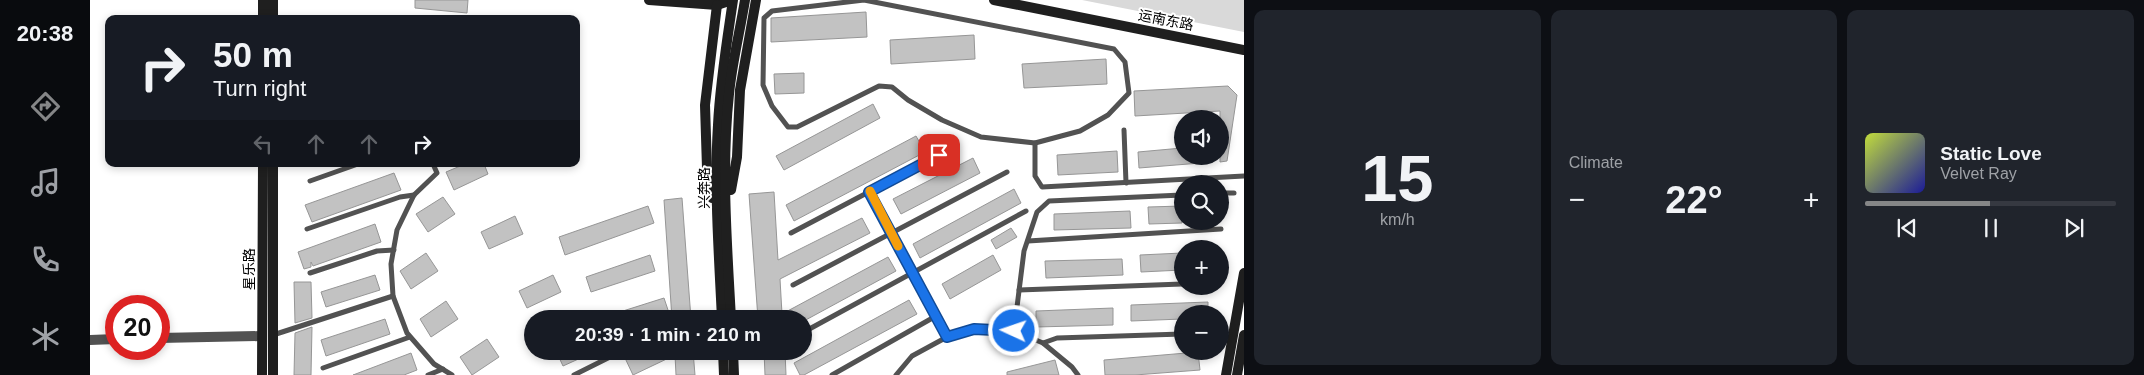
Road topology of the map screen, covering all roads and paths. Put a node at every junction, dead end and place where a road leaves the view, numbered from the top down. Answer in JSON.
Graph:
{"nodes":[{"id":1,"x":263,"y":0,"type":"edge"},
{"id":2,"x":273,"y":0,"type":"edge"},
{"id":3,"x":649,"y":0,"type":"edge"},
{"id":4,"x":733,"y":0,"type":"edge"},
{"id":5,"x":745,"y":0,"type":"edge"},
{"id":6,"x":756,"y":0,"type":"edge"},
{"id":7,"x":994,"y":0,"type":"edge"},
{"id":8,"x":716,"y":5,"type":"junction"},
{"id":9,"x":263,"y":15,"type":"edge"},
{"id":10,"x":273,"y":15,"type":"edge"},
{"id":11,"x":1244,"y":50,"type":"edge"},
{"id":12,"x":729,"y":59,"type":"junction"},
{"id":13,"x":1124,"y":130,"type":"dead end"},
{"id":14,"x":1035,"y":143,"type":"junction"},
{"id":15,"x":956,"y":146,"type":"dead end"},
{"id":16,"x":263,"y":167,"type":"edge"},
{"id":17,"x":273,"y":167,"type":"edge"},
{"id":18,"x":350,"y":167,"type":"edge"},
{"id":19,"x":434,"y":167,"type":"edge"},
{"id":20,"x":1007,"y":172,"type":"dead end"},
{"id":21,"x":1244,"y":176,"type":"edge"},
{"id":22,"x":310,"y":181,"type":"dead end"},
{"id":23,"x":1126,"y":183,"type":"junction"},
{"id":24,"x":869,"y":192,"type":"junction"},
{"id":25,"x":1229,"y":192,"type":"edge"},
{"id":26,"x":1234,"y":192,"type":"dead end"},
{"id":27,"x":414,"y":195,"type":"junction"},
{"id":28,"x":1174,"y":195,"type":"edge"},
{"id":29,"x":1026,"y":211,"type":"dead end"},
{"id":30,"x":722,"y":224,"type":"junction"},
{"id":31,"x":307,"y":230,"type":"dead end"},
{"id":32,"x":1205,"y":230,"type":"edge"},
{"id":33,"x":790,"y":233,"type":"dead end"},
{"id":34,"x":891,"y":233,"type":"junction"},
{"id":35,"x":1028,"y":241,"type":"junction"},
{"id":36,"x":394,"y":250,"type":"junction"},
{"id":37,"x":310,"y":273,"type":"dead end"},
{"id":38,"x":912,"y":273,"type":"junction"},
{"id":39,"x":1244,"y":273,"type":"edge"},
{"id":40,"x":1174,"y":284,"type":"edge"},
{"id":41,"x":793,"y":286,"type":"dead end"},
{"id":42,"x":1019,"y":290,"type":"junction"},
{"id":43,"x":393,"y":296,"type":"junction"},
{"id":44,"x":722,"y":310,"type":"edge"},
{"id":45,"x":730,"y":310,"type":"edge"},
{"id":46,"x":936,"y":316,"type":"junction"},
{"id":47,"x":812,"y":328,"type":"edge"},
{"id":48,"x":1014,"y":331,"type":"junction"},
{"id":49,"x":1174,"y":334,"type":"edge"},
{"id":50,"x":268,"y":335,"type":"junction"},
{"id":51,"x":1244,"y":335,"type":"edge"},
{"id":52,"x":410,"y":336,"type":"junction"},
{"id":53,"x":947,"y":337,"type":"junction"},
{"id":54,"x":170,"y":338,"type":"edge"},
{"id":55,"x":105,"y":339,"type":"edge"},
{"id":56,"x":90,"y":340,"type":"edge"},
{"id":57,"x":1043,"y":343,"type":"junction"},
{"id":58,"x":604,"y":360,"type":"edge"},
{"id":59,"x":723,"y":360,"type":"edge"},
{"id":60,"x":733,"y":360,"type":"edge"},
{"id":61,"x":323,"y":368,"type":"dead end"},
{"id":62,"x":443,"y":369,"type":"junction"},
{"id":63,"x":262,"y":375,"type":"edge"},
{"id":64,"x":273,"y":375,"type":"edge"},
{"id":65,"x":428,"y":375,"type":"edge"},
{"id":66,"x":452,"y":375,"type":"edge"},
{"id":67,"x":574,"y":375,"type":"edge"},
{"id":68,"x":724,"y":375,"type":"edge"},
{"id":69,"x":734,"y":375,"type":"edge"},
{"id":70,"x":832,"y":375,"type":"edge"},
{"id":71,"x":896,"y":375,"type":"edge"},
{"id":72,"x":1078,"y":375,"type":"edge"},
{"id":73,"x":1226,"y":375,"type":"edge"},
{"id":74,"x":1237,"y":375,"type":"edge"}],
"edges":[{"from":1,"to":9,"type":"main road"},
{"from":2,"to":10,"type":"main road"},
{"from":3,"to":8,"type":"main road"},
{"from":4,"to":8,"type":"main road"},
{"from":4,"to":12,"type":"main road"},
{"from":5,"to":12,"type":"main road"},
{"from":6,"to":30,"type":"main road"},
{"from":7,"to":11,"type":"main road","name":"运南东路"},
{"from":8,"to":30,"type":"main road"},
{"from":12,"to":30,"type":"main road","name":"兴奔路"},
{"from":13,"to":23,"type":"lane"},
{"from":14,"to":14,"type":"lane"},
{"from":14,"to":23,"type":"lane"},
{"from":15,"to":24,"type":"lane"},
{"from":16,"to":50,"type":"main road","name":"星乐路"},
{"from":17,"to":50,"type":"main road","name":"星乐路"},
{"from":18,"to":22,"type":"lane"},
{"from":19,"to":27,"type":"lane"},
{"from":20,"to":34,"type":"lane"},
{"from":21,"to":23,"type":"lane"},
{"from":24,"to":33,"type":"lane"},
{"from":24,"to":34,"type":"lane"},
{"from":25,"to":26,"type":"lane"},
{"from":27,"to":31,"type":"lane"},
{"from":27,"to":36,"type":"lane"},
{"from":28,"to":35,"type":"lane"},
{"from":29,"to":38,"type":"lane"},
{"from":30,"to":44,"type":"main road","name":"兴奔路"},
{"from":30,"to":45,"type":"main road"},
{"from":32,"to":35,"type":"lane"},
{"from":34,"to":38,"type":"lane"},
{"from":34,"to":41,"type":"lane"},
{"from":35,"to":42,"type":"lane"},
{"from":36,"to":37,"type":"lane"},
{"from":36,"to":43,"type":"lane"},
{"from":38,"to":46,"type":"lane"},
{"from":38,"to":47,"type":"lane"},
{"from":39,"to":73,"type":"main road"},
{"from":40,"to":42,"type":"lane"},
{"from":42,"to":48,"type":"lane"},
{"from":43,"to":50,"type":"lane"},
{"from":43,"to":52,"type":"lane"},
{"from":46,"to":53,"type":"lane"},
{"from":46,"to":70,"type":"lane"},
{"from":48,"to":53,"type":"lane"},
{"from":48,"to":57,"type":"lane"},
{"from":49,"to":57,"type":"lane"},
{"from":50,"to":54,"type":"street"},
{"from":50,"to":63,"type":"main road","name":"星乐路"},
{"from":50,"to":64,"type":"main road","name":"星乐路"},
{"from":51,"to":74,"type":"main road"},
{"from":52,"to":61,"type":"lane"},
{"from":52,"to":62,"type":"lane"},
{"from":53,"to":71,"type":"lane"},
{"from":55,"to":56,"type":"street"},
{"from":57,"to":72,"type":"lane"},
{"from":58,"to":67,"type":"lane"},
{"from":59,"to":68,"type":"main road"},
{"from":60,"to":69,"type":"main road"},
{"from":62,"to":65,"type":"lane"},
{"from":62,"to":66,"type":"lane"}]}
